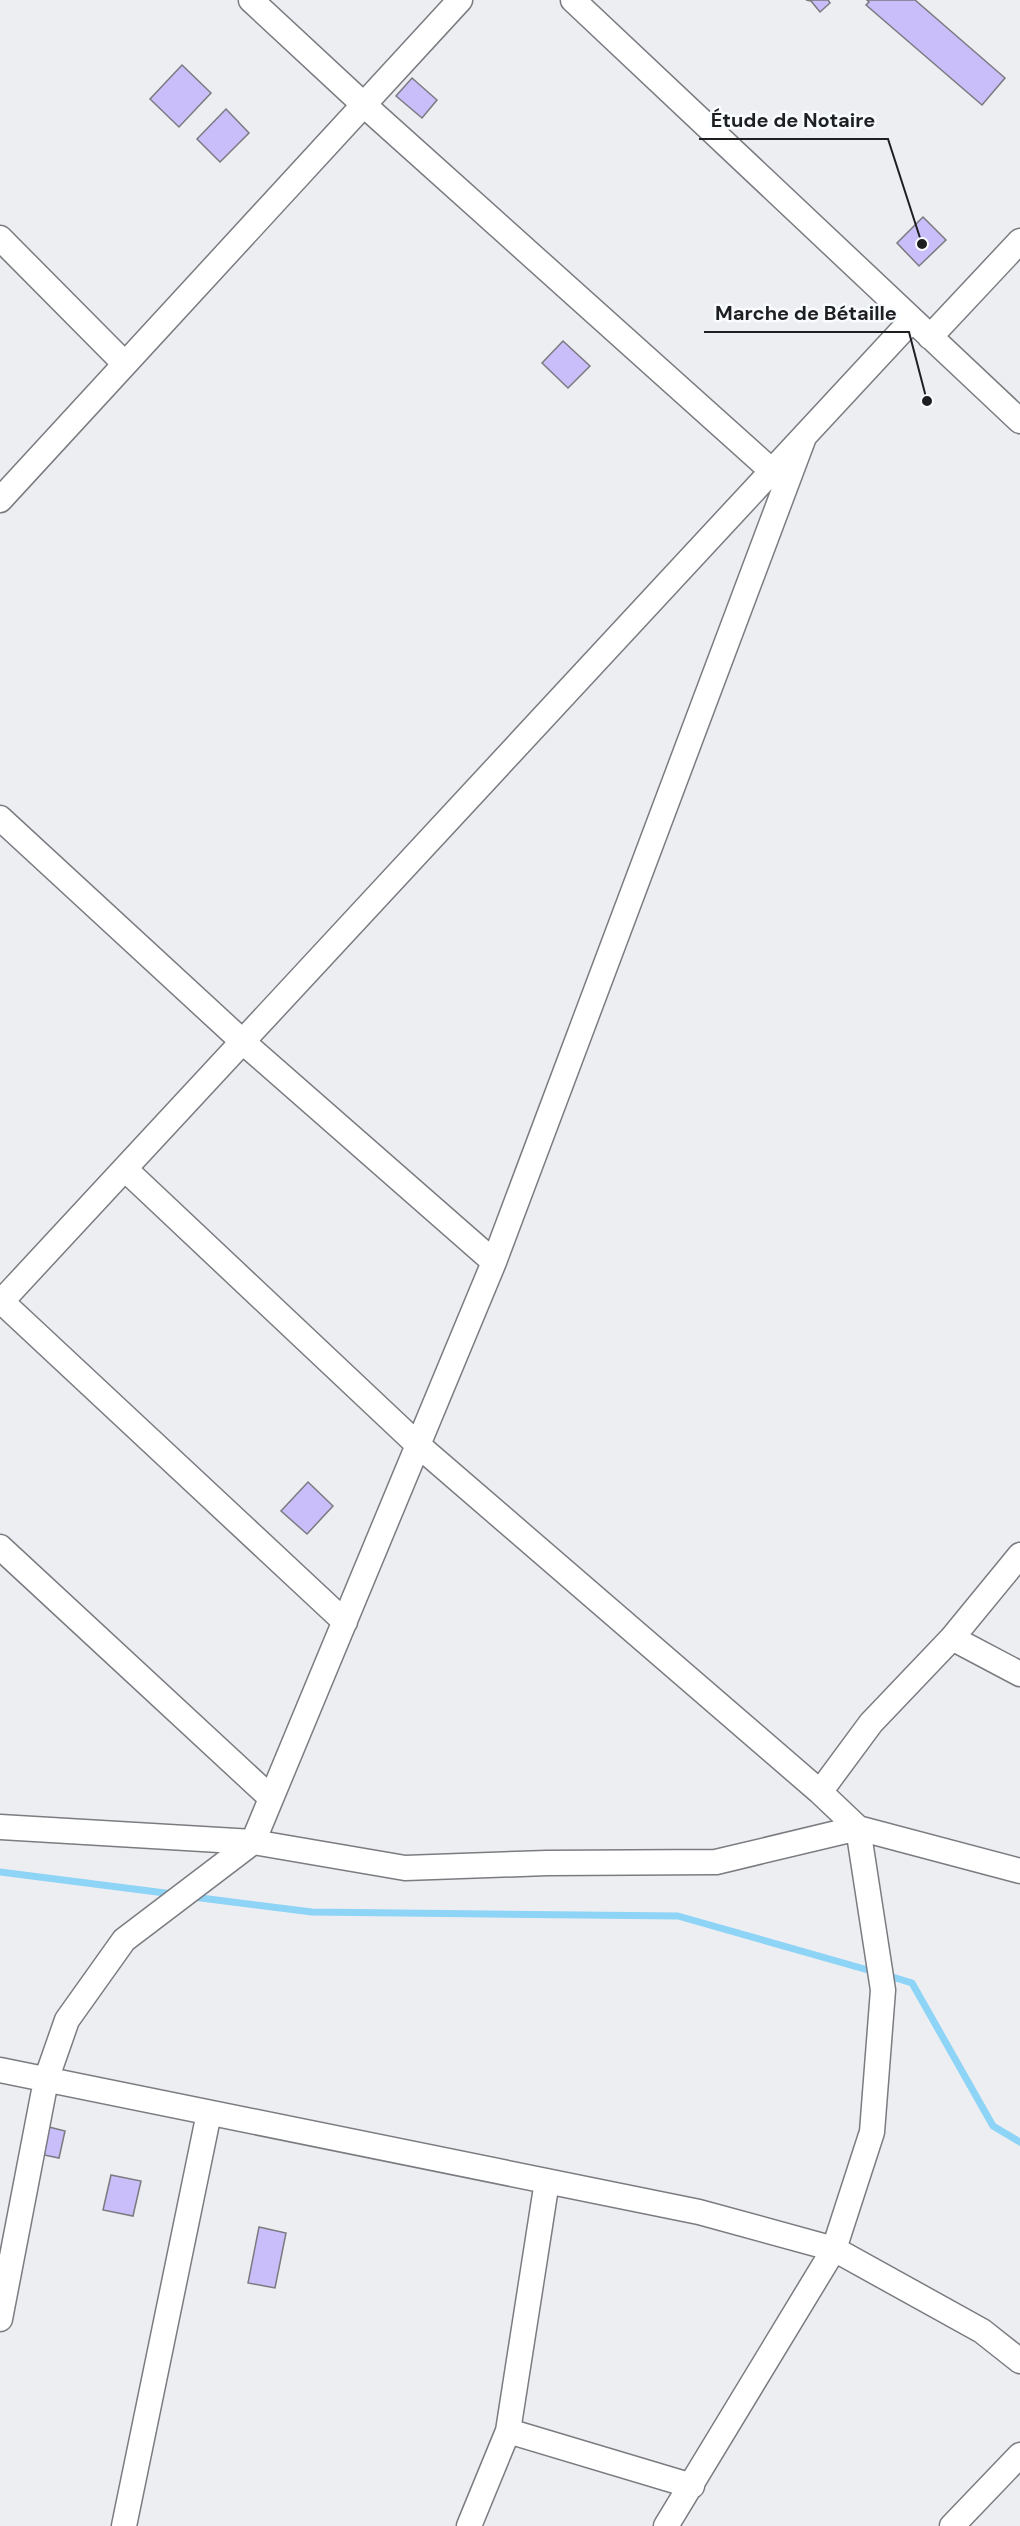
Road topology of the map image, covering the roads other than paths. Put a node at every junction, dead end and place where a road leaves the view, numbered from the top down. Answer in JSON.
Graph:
{"nodes":[{"id":1,"x":251,"y":0,"type":"edge"},
{"id":2,"x":460,"y":0,"type":"edge"},
{"id":3,"x":573,"y":0,"type":"edge"},
{"id":4,"x":363,"y":104,"type":"junction"},
{"id":5,"x":0,"y":238,"type":"edge"},
{"id":6,"x":1020,"y":241,"type":"edge"},
{"id":7,"x":912,"y":320,"type":"junction"},
{"id":8,"x":930,"y":337,"type":"junction"},
{"id":9,"x":126,"y":364,"type":"junction"},
{"id":10,"x":1020,"y":421,"type":"edge"},
{"id":11,"x":804,"y":437,"type":"junction"},
{"id":12,"x":773,"y":472,"type":"junction"},
{"id":13,"x":0,"y":500,"type":"edge"},
{"id":14,"x":0,"y":818,"type":"edge"},
{"id":15,"x":243,"y":1042,"type":"junction"},
{"id":16,"x":125,"y":1168,"type":"junction"},
{"id":17,"x":494,"y":1262,"type":"junction"},
{"id":18,"x":0,"y":1302,"type":"edge"},
{"id":19,"x":418,"y":1445,"type":"junction"},
{"id":20,"x":0,"y":1546,"type":"edge"},
{"id":21,"x":1020,"y":1555,"type":"edge"},
{"id":22,"x":345,"y":1622,"type":"junction"},
{"id":23,"x":952,"y":1638,"type":"junction"},
{"id":24,"x":1020,"y":1674,"type":"edge"},
{"id":25,"x":820,"y":1792,"type":"junction"},
{"id":26,"x":272,"y":1798,"type":"junction"},
{"id":27,"x":0,"y":1827,"type":"edge"},
{"id":28,"x":858,"y":1828,"type":"junction"},
{"id":29,"x":253,"y":1842,"type":"junction"},
{"id":30,"x":1020,"y":1871,"type":"edge"},
{"id":31,"x":0,"y":2070,"type":"edge"},
{"id":32,"x":46,"y":2080,"type":"junction"},
{"id":33,"x":209,"y":2113,"type":"junction"},
{"id":34,"x":547,"y":2181,"type":"junction"},
{"id":35,"x":834,"y":2249,"type":"junction"},
{"id":36,"x":0,"y":2319,"type":"edge"},
{"id":37,"x":1020,"y":2361,"type":"edge"},
{"id":38,"x":508,"y":2431,"type":"junction"},
{"id":39,"x":1020,"y":2455,"type":"edge"},
{"id":40,"x":692,"y":2486,"type":"junction"},
{"id":41,"x":124,"y":2526,"type":"edge"},
{"id":42,"x":469,"y":2526,"type":"edge"},
{"id":43,"x":666,"y":2526,"type":"edge"},
{"id":44,"x":952,"y":2526,"type":"edge"}],
"edges":[{"from":1,"to":4,"type":"street"},
{"from":2,"to":4,"type":"street"},
{"from":3,"to":7,"type":"street"},
{"from":4,"to":9,"type":"street"},
{"from":4,"to":12,"type":"street"},
{"from":5,"to":9,"type":"street"},
{"from":6,"to":8,"type":"street"},
{"from":7,"to":8,"type":"street"},
{"from":7,"to":11,"type":"street"},
{"from":8,"to":10,"type":"street"},
{"from":9,"to":13,"type":"street"},
{"from":11,"to":12,"type":"street"},
{"from":11,"to":17,"type":"street"},
{"from":12,"to":15,"type":"street"},
{"from":14,"to":15,"type":"street"},
{"from":15,"to":16,"type":"street"},
{"from":15,"to":17,"type":"street"},
{"from":16,"to":18,"type":"street"},
{"from":16,"to":19,"type":"street"},
{"from":17,"to":19,"type":"street"},
{"from":18,"to":22,"type":"street"},
{"from":19,"to":22,"type":"street"},
{"from":19,"to":25,"type":"street"},
{"from":20,"to":26,"type":"street"},
{"from":21,"to":23,"type":"street"},
{"from":22,"to":26,"type":"street"},
{"from":23,"to":24,"type":"street"},
{"from":23,"to":25,"type":"street"},
{"from":25,"to":28,"type":"street"},
{"from":26,"to":29,"type":"street"},
{"from":27,"to":29,"type":"street"},
{"from":28,"to":29,"type":"street"},
{"from":28,"to":30,"type":"street"},
{"from":28,"to":35,"type":"street"},
{"from":29,"to":32,"type":"street"},
{"from":31,"to":32,"type":"street"},
{"from":32,"to":33,"type":"street"},
{"from":32,"to":36,"type":"street"},
{"from":33,"to":34,"type":"street"},
{"from":33,"to":41,"type":"street"},
{"from":34,"to":35,"type":"street"},
{"from":34,"to":38,"type":"street"},
{"from":35,"to":37,"type":"street"},
{"from":35,"to":40,"type":"street"},
{"from":38,"to":40,"type":"street"},
{"from":38,"to":42,"type":"street"},
{"from":39,"to":44,"type":"street"},
{"from":40,"to":43,"type":"street"}]}
